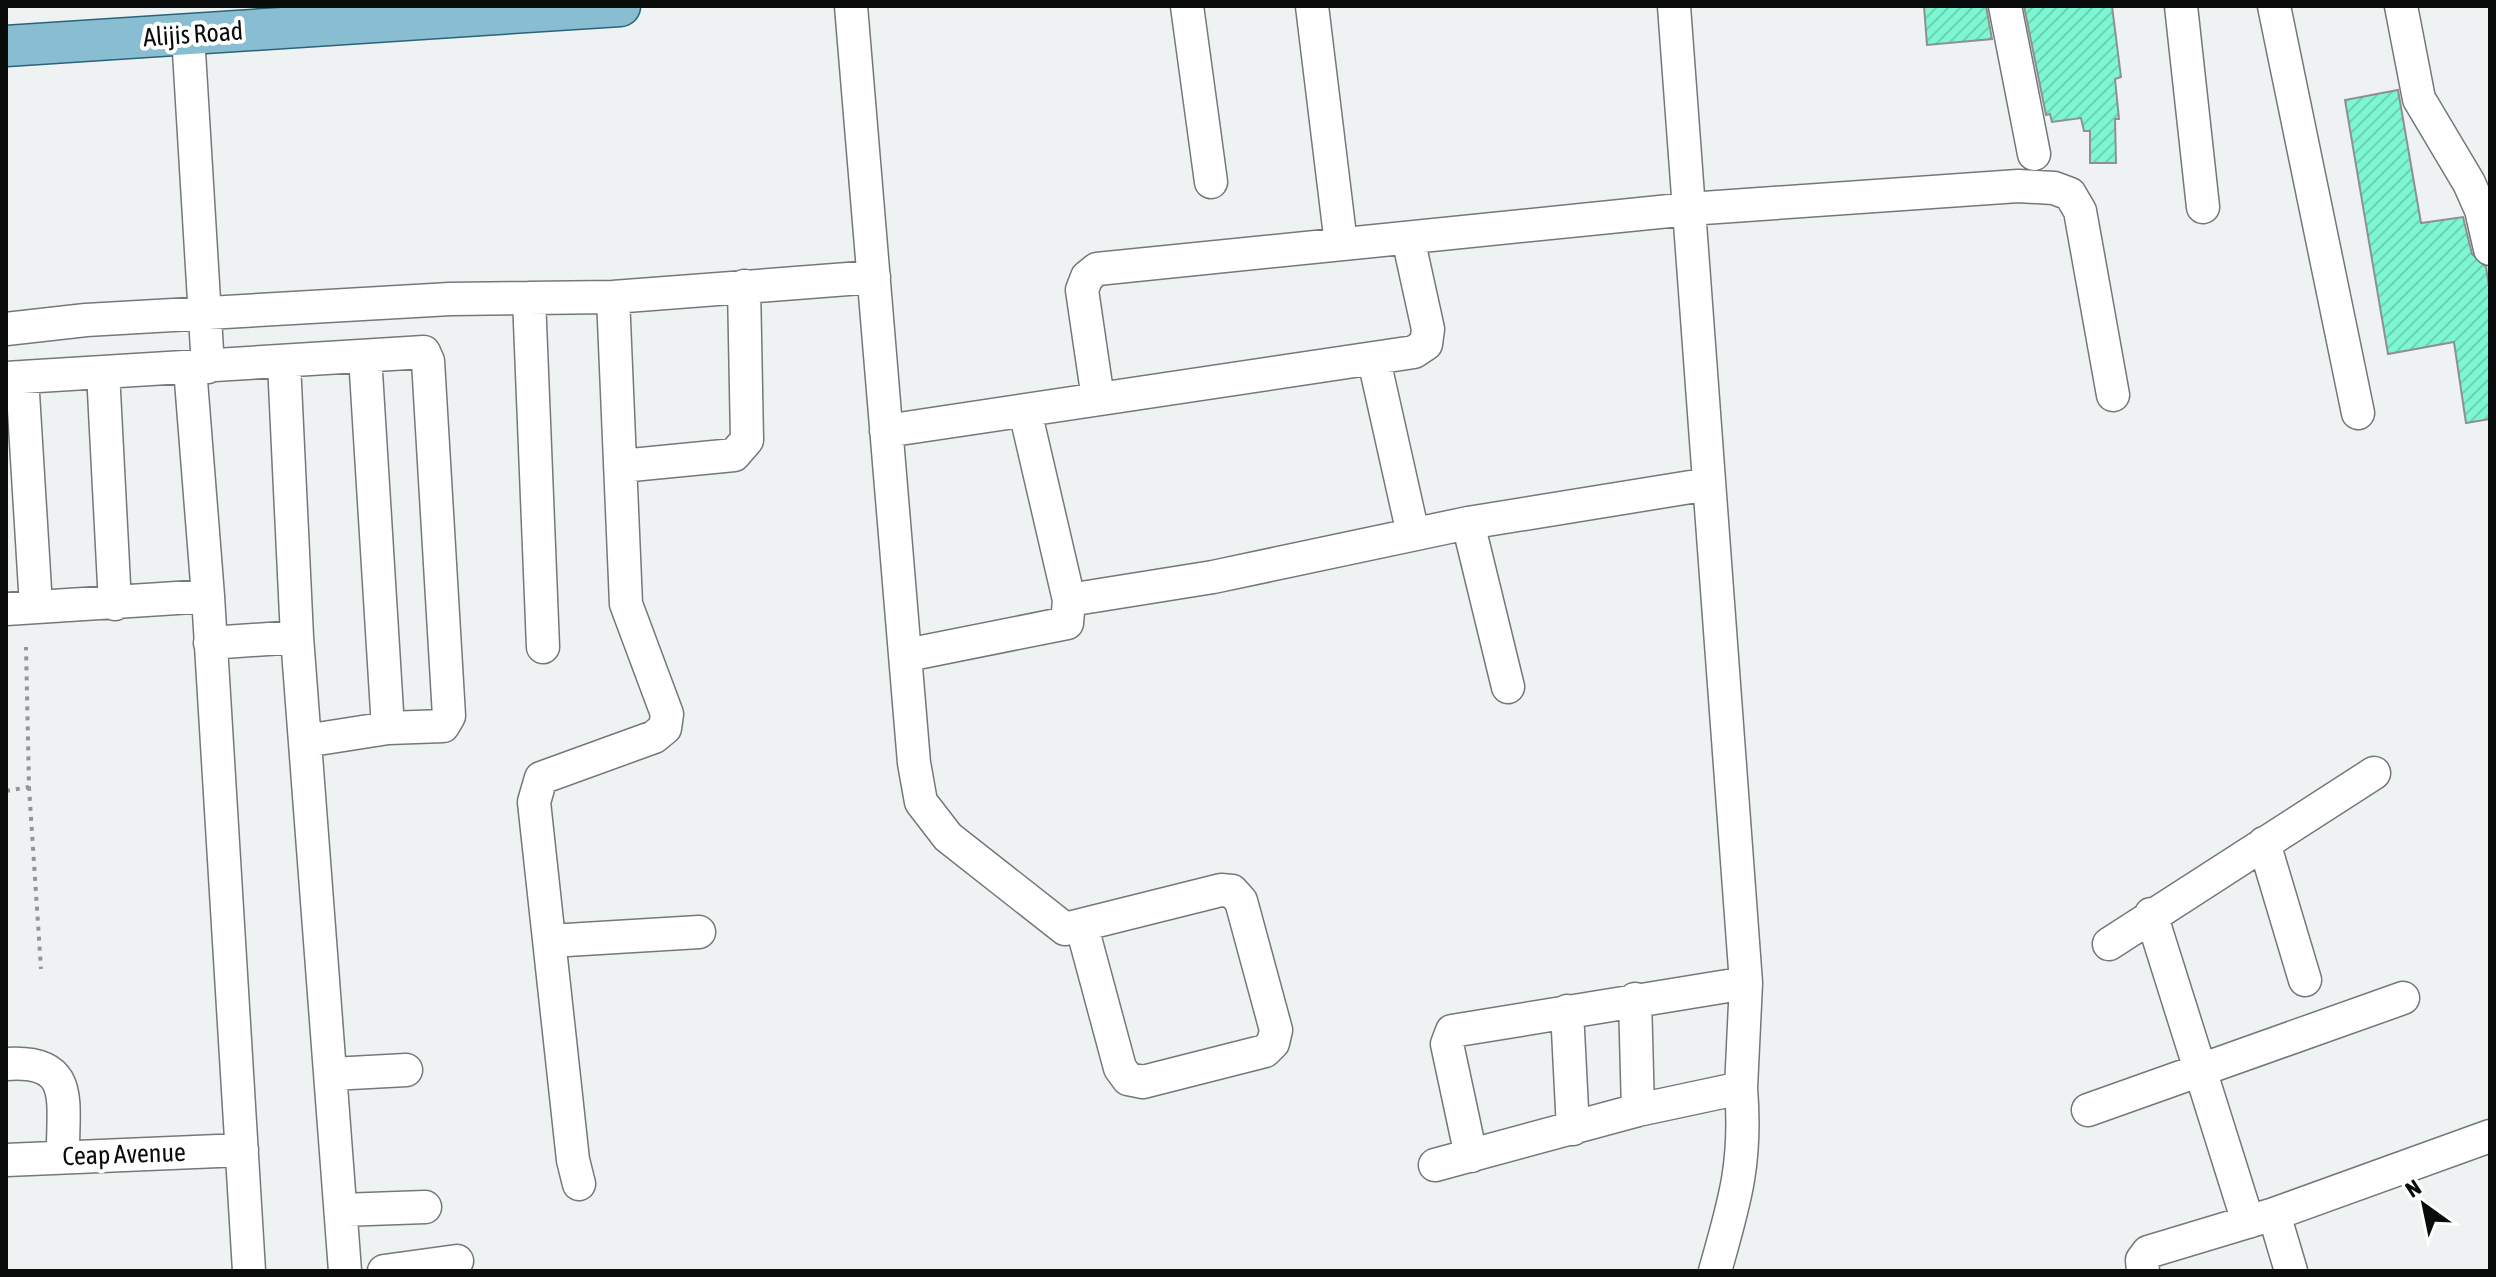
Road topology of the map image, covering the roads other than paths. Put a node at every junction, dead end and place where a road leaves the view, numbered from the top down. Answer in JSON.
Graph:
{"nodes":[{"id":1,"x":620,"y":6,"type":"edge"},
{"id":2,"x":851,"y":6,"type":"edge"},
{"id":3,"x":1187,"y":6,"type":"edge"},
{"id":4,"x":1312,"y":6,"type":"edge"},
{"id":5,"x":1674,"y":6,"type":"edge"},
{"id":6,"x":2005,"y":6,"type":"edge"},
{"id":7,"x":2181,"y":6,"type":"edge"},
{"id":8,"x":2274,"y":6,"type":"edge"},
{"id":9,"x":2401,"y":6,"type":"edge"},
{"id":10,"x":368,"y":14,"type":"edge"},
{"id":11,"x":317,"y":15,"type":"edge"},
{"id":12,"x":188,"y":35,"type":"junction"},
{"id":13,"x":6,"y":46,"type":"edge"},
{"id":14,"x":2034,"y":154,"type":"dead end"},
{"id":15,"x":1211,"y":182,"type":"dead end"},
{"id":16,"x":2203,"y":207,"type":"dead end"},
{"id":17,"x":1689,"y":209,"type":"junction"},
{"id":18,"x":1408,"y":238,"type":"junction"},
{"id":19,"x":1341,"y":244,"type":"junction"},
{"id":20,"x":2490,"y":249,"type":"edge"},
{"id":21,"x":874,"y":277,"type":"junction"},
{"id":22,"x":744,"y":286,"type":"junction"},
{"id":23,"x":613,"y":297,"type":"junction"},
{"id":24,"x":529,"y":298,"type":"junction"},
{"id":25,"x":205,"y":315,"type":"junction"},
{"id":26,"x":6,"y":329,"type":"edge"},
{"id":27,"x":365,"y":356,"type":"junction"},
{"id":28,"x":1374,"y":360,"type":"junction"},
{"id":29,"x":284,"y":363,"type":"junction"},
{"id":30,"x":199,"y":368,"type":"junction"},
{"id":31,"x":103,"y":372,"type":"junction"},
{"id":32,"x":14,"y":378,"type":"edge"},
{"id":33,"x":2113,"y":395,"type":"dead end"},
{"id":34,"x":1098,"y":399,"type":"junction"},
{"id":35,"x":1025,"y":411,"type":"junction"},
{"id":36,"x":2358,"y":413,"type":"dead end"},
{"id":37,"x":886,"y":431,"type":"junction"},
{"id":38,"x":621,"y":466,"type":"junction"},
{"id":39,"x":1709,"y":484,"type":"junction"},
{"id":40,"x":1468,"y":523,"type":"junction"},
{"id":41,"x":1413,"y":534,"type":"junction"},
{"id":42,"x":208,"y":596,"type":"junction"},
{"id":43,"x":1069,"y":600,"type":"junction"},
{"id":44,"x":115,"y":604,"type":"junction"},
{"id":45,"x":21,"y":608,"type":"edge"},
{"id":46,"x":297,"y":637,"type":"junction"},
{"id":47,"x":210,"y":643,"type":"junction"},
{"id":48,"x":543,"y":647,"type":"dead end"},
{"id":49,"x":907,"y":655,"type":"junction"},
{"id":50,"x":1508,"y":687,"type":"dead end"},
{"id":51,"x":388,"y":728,"type":"junction"},
{"id":52,"x":305,"y":741,"type":"junction"},
{"id":53,"x":2374,"y":773,"type":"dead end"},
{"id":54,"x":2264,"y":843,"type":"junction"},
{"id":55,"x":2151,"y":914,"type":"junction"},
{"id":56,"x":1082,"y":927,"type":"junction"},
{"id":57,"x":699,"y":932,"type":"dead end"},
{"id":58,"x":550,"y":941,"type":"junction"},
{"id":59,"x":2109,"y":944,"type":"dead end"},
{"id":60,"x":2305,"y":980,"type":"dead end"},
{"id":61,"x":1746,"y":983,"type":"junction"},
{"id":62,"x":2403,"y":998,"type":"dead end"},
{"id":63,"x":1635,"y":999,"type":"junction"},
{"id":64,"x":1567,"y":1011,"type":"junction"},
{"id":65,"x":6,"y":1064,"type":"edge"},
{"id":66,"x":406,"y":1070,"type":"dead end"},
{"id":67,"x":2199,"y":1070,"type":"junction"},
{"id":68,"x":332,"y":1074,"type":"junction"},
{"id":69,"x":1741,"y":1088,"type":"junction"},
{"id":70,"x":1638,"y":1110,"type":"junction"},
{"id":71,"x":2088,"y":1110,"type":"dead end"},
{"id":72,"x":1573,"y":1129,"type":"junction"},
{"id":73,"x":2490,"y":1136,"type":"edge"},
{"id":74,"x":242,"y":1150,"type":"junction"},
{"id":75,"x":63,"y":1156,"type":"junction"},
{"id":76,"x":1471,"y":1156,"type":"junction"},
{"id":77,"x":6,"y":1160,"type":"edge"},
{"id":78,"x":1435,"y":1165,"type":"dead end"},
{"id":79,"x":579,"y":1184,"type":"dead end"},
{"id":80,"x":425,"y":1207,"type":"dead end"},
{"id":81,"x":341,"y":1210,"type":"junction"},
{"id":82,"x":2261,"y":1218,"type":"junction"},
{"id":83,"x":457,"y":1261,"type":"dead end"},
{"id":84,"x":249,"y":1271,"type":"edge"},
{"id":85,"x":345,"y":1271,"type":"edge"},
{"id":86,"x":384,"y":1271,"type":"edge"},
{"id":87,"x":1715,"y":1271,"type":"edge"},
{"id":88,"x":2143,"y":1271,"type":"edge"},
{"id":89,"x":2291,"y":1271,"type":"edge"}],
"edges":[{"from":1,"to":10,"type":"main road","name":"Alijis Road"},
{"from":2,"to":21,"type":"street"},
{"from":3,"to":15,"type":"street"},
{"from":4,"to":19,"type":"street"},
{"from":5,"to":17,"type":"street"},
{"from":6,"to":14,"type":"street"},
{"from":7,"to":16,"type":"street"},
{"from":8,"to":36,"type":"street"},
{"from":9,"to":20,"type":"street"},
{"from":10,"to":11,"type":"main road","name":"Alijis Road"},
{"from":11,"to":12,"type":"main road","name":"Alijis Road"},
{"from":12,"to":13,"type":"main road","name":"Alijis Road"},
{"from":12,"to":25,"type":"street"},
{"from":17,"to":18,"type":"street"},
{"from":17,"to":33,"type":"street"},
{"from":17,"to":39,"type":"street"},
{"from":18,"to":19,"type":"street"},
{"from":18,"to":28,"type":"street"},
{"from":19,"to":34,"type":"street"},
{"from":21,"to":22,"type":"street"},
{"from":21,"to":37,"type":"street"},
{"from":22,"to":23,"type":"street"},
{"from":22,"to":38,"type":"street"},
{"from":23,"to":24,"type":"street"},
{"from":23,"to":38,"type":"street"},
{"from":24,"to":25,"type":"street"},
{"from":24,"to":48,"type":"street"},
{"from":25,"to":26,"type":"street"},
{"from":25,"to":30,"type":"street"},
{"from":27,"to":29,"type":"street"},
{"from":27,"to":51,"type":"street"},
{"from":27,"to":51,"type":"street"},
{"from":28,"to":34,"type":"street"},
{"from":28,"to":41,"type":"street"},
{"from":29,"to":30,"type":"street"},
{"from":29,"to":46,"type":"street"},
{"from":30,"to":31,"type":"street"},
{"from":30,"to":42,"type":"street"},
{"from":31,"to":32,"type":"street"},
{"from":31,"to":44,"type":"street"},
{"from":32,"to":45,"type":"street"},
{"from":34,"to":35,"type":"street"},
{"from":35,"to":37,"type":"street"},
{"from":35,"to":43,"type":"street"},
{"from":37,"to":49,"type":"street"},
{"from":38,"to":58,"type":"street"},
{"from":39,"to":40,"type":"street"},
{"from":39,"to":61,"type":"street"},
{"from":40,"to":41,"type":"street"},
{"from":40,"to":50,"type":"street"},
{"from":41,"to":43,"type":"street"},
{"from":42,"to":44,"type":"street"},
{"from":42,"to":47,"type":"street"},
{"from":43,"to":49,"type":"street"},
{"from":44,"to":45,"type":"street"},
{"from":46,"to":47,"type":"street"},
{"from":46,"to":52,"type":"street"},
{"from":47,"to":74,"type":"street"},
{"from":49,"to":56,"type":"street"},
{"from":51,"to":52,"type":"street"},
{"from":52,"to":68,"type":"street"},
{"from":53,"to":54,"type":"street"},
{"from":54,"to":55,"type":"street"},
{"from":54,"to":60,"type":"street"},
{"from":55,"to":59,"type":"street"},
{"from":55,"to":67,"type":"street"},
{"from":56,"to":56,"type":"street"},
{"from":57,"to":58,"type":"street"},
{"from":58,"to":79,"type":"street"},
{"from":61,"to":63,"type":"street"},
{"from":61,"to":69,"type":"street"},
{"from":62,"to":67,"type":"street"},
{"from":63,"to":64,"type":"street"},
{"from":63,"to":70,"type":"street"},
{"from":64,"to":72,"type":"street"},
{"from":64,"to":76,"type":"street"},
{"from":65,"to":75,"type":"street"},
{"from":66,"to":68,"type":"street"},
{"from":67,"to":71,"type":"street"},
{"from":67,"to":82,"type":"street"},
{"from":68,"to":81,"type":"street"},
{"from":69,"to":70,"type":"street"},
{"from":69,"to":87,"type":"street"},
{"from":70,"to":72,"type":"street"},
{"from":72,"to":76,"type":"street"},
{"from":73,"to":82,"type":"street"},
{"from":74,"to":75,"type":"street","name":"Ceap Avenue"},
{"from":74,"to":84,"type":"street"},
{"from":75,"to":77,"type":"street","name":"Ceap Avenue"},
{"from":76,"to":78,"type":"street"},
{"from":80,"to":81,"type":"street"},
{"from":81,"to":85,"type":"street"},
{"from":82,"to":88,"type":"street"},
{"from":82,"to":89,"type":"street"},
{"from":83,"to":86,"type":"street"}]}
